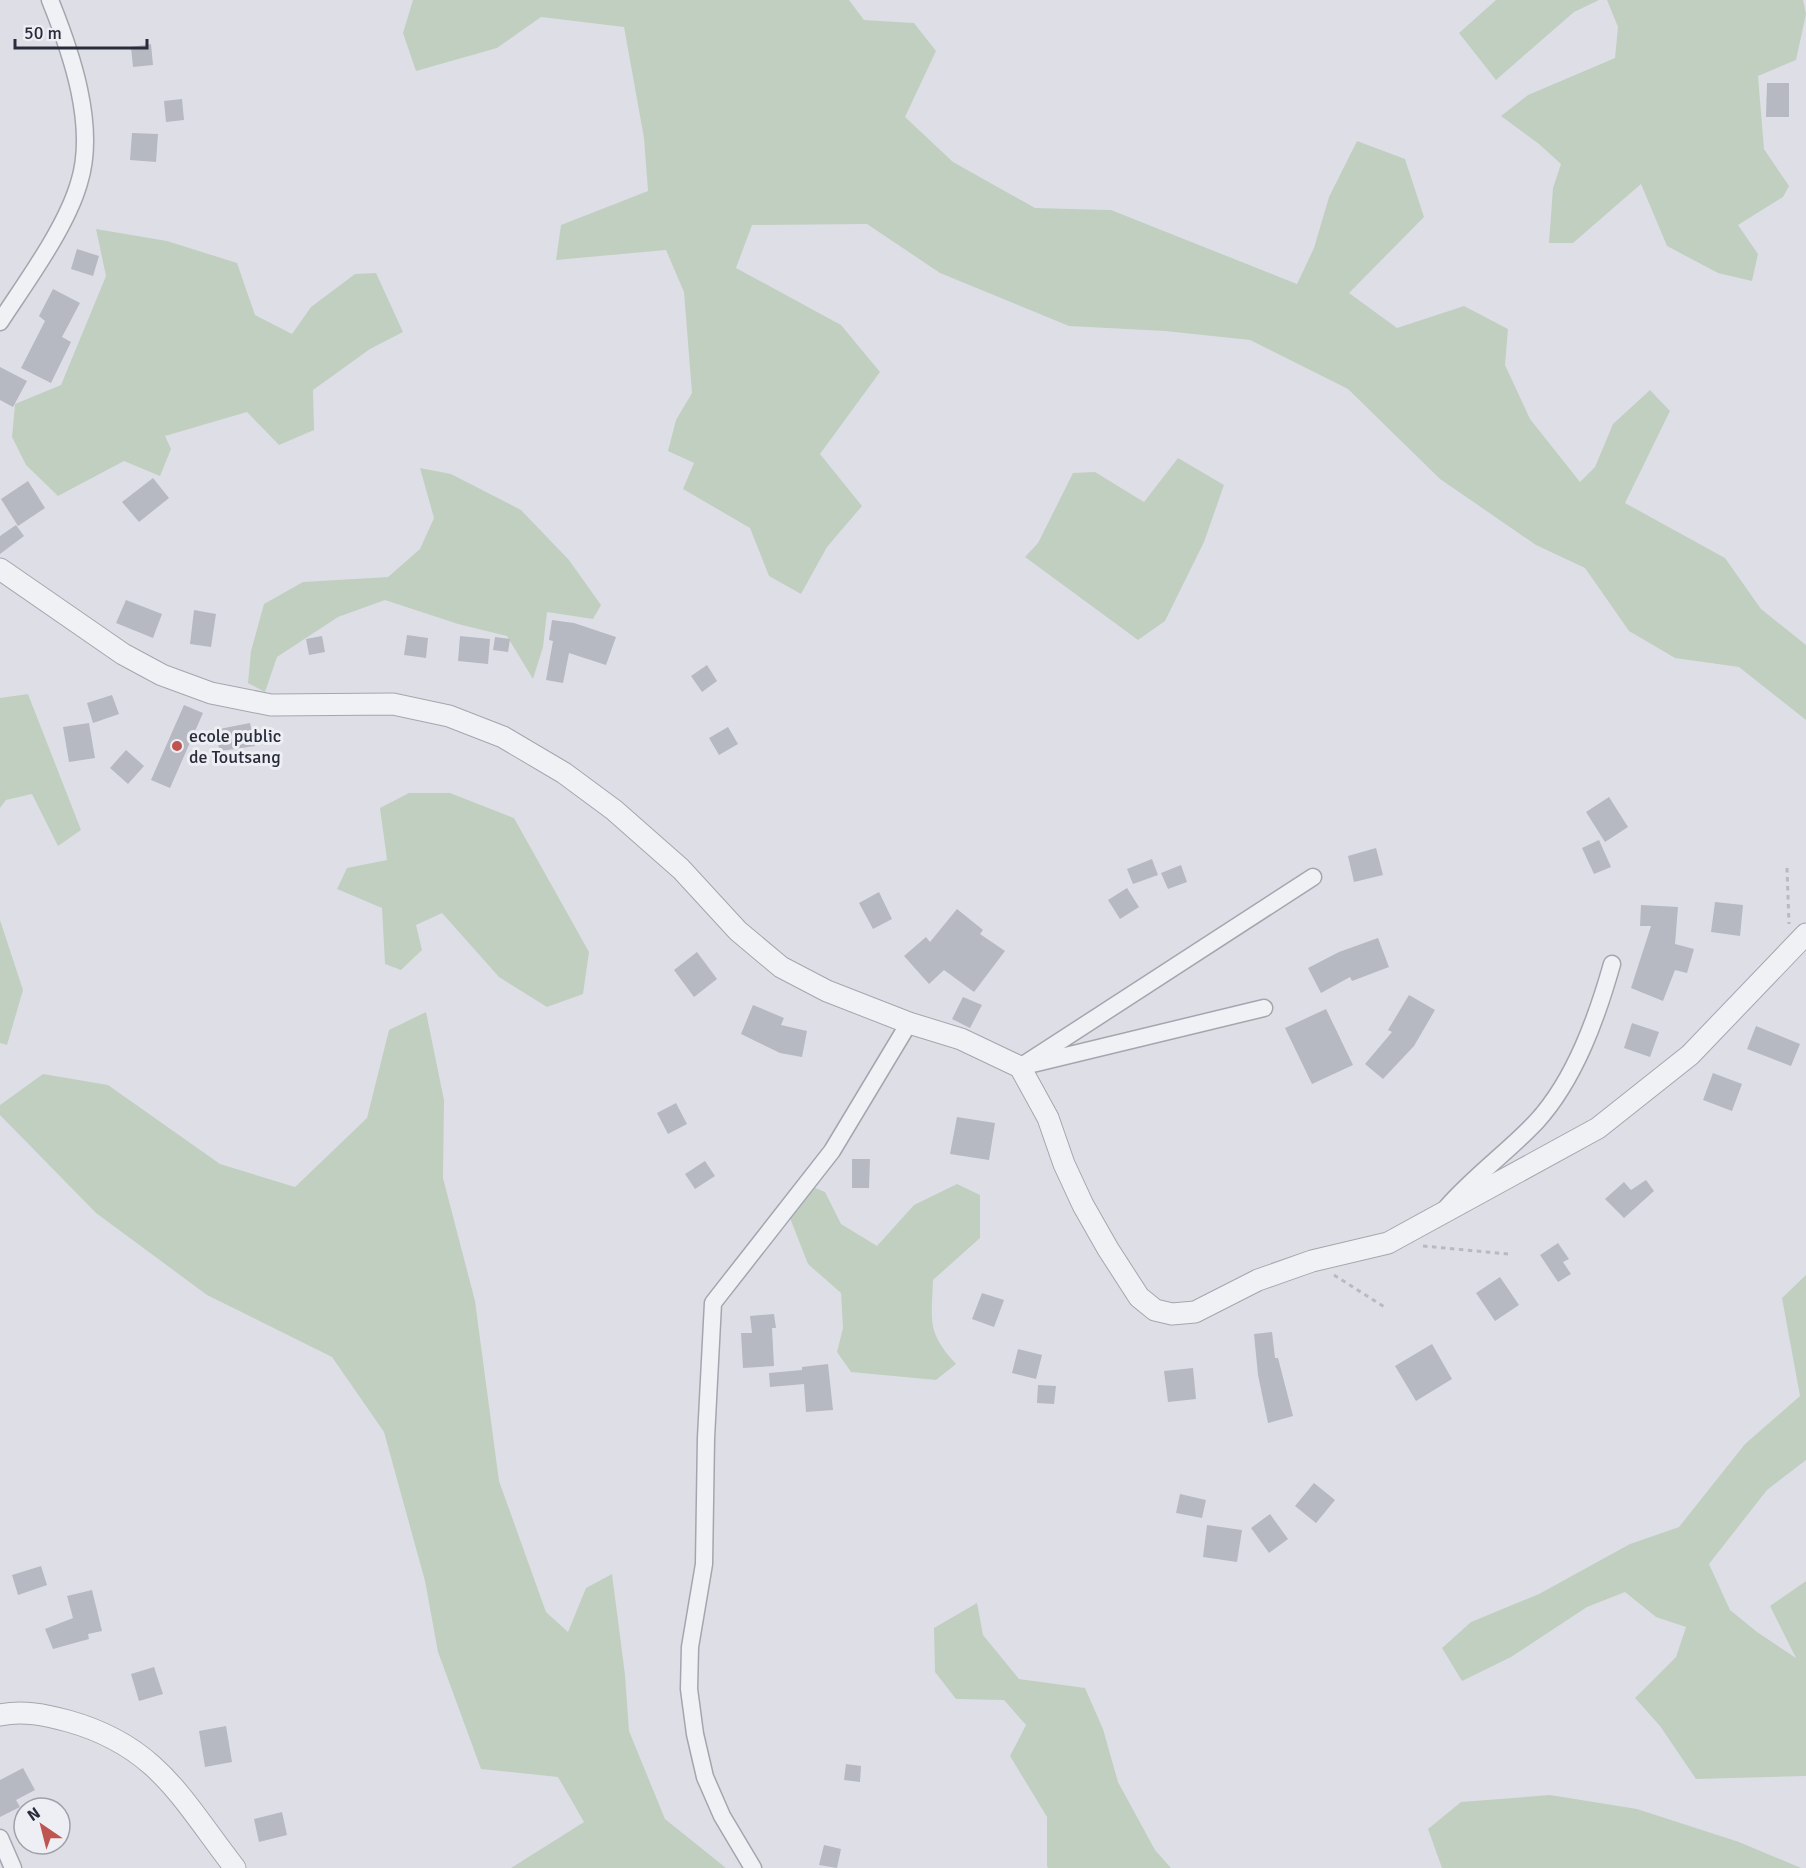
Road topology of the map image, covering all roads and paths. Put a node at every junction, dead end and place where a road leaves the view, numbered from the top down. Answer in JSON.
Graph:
{"nodes":[{"id":1,"x":50,"y":0,"type":"edge"},
{"id":2,"x":0,"y":322,"type":"edge"},
{"id":3,"x":0,"y":569,"type":"edge"},
{"id":4,"x":1787,"y":867,"type":"dead end"},
{"id":5,"x":1313,"y":877,"type":"dead end"},
{"id":6,"x":1806,"y":934,"type":"edge"},
{"id":7,"x":1790,"y":950,"type":"junction"},
{"id":8,"x":1612,"y":964,"type":"dead end"},
{"id":9,"x":1264,"y":1008,"type":"dead end"},
{"id":10,"x":909,"y":1023,"type":"junction"},
{"id":11,"x":1020,"y":1067,"type":"junction"},
{"id":12,"x":1436,"y":1218,"type":"junction"},
{"id":13,"x":1421,"y":1246,"type":"dead end"},
{"id":14,"x":1508,"y":1254,"type":"dead end"},
{"id":15,"x":1312,"y":1261,"type":"junction"},
{"id":16,"x":1386,"y":1308,"type":"dead end"},
{"id":17,"x":0,"y":1715,"type":"edge"},
{"id":18,"x":0,"y":1838,"type":"edge"},
{"id":19,"x":13,"y":1868,"type":"edge"},
{"id":20,"x":235,"y":1868,"type":"edge"},
{"id":21,"x":753,"y":1868,"type":"edge"}],
"edges":[{"from":1,"to":2,"type":"street"},
{"from":3,"to":10,"type":"street"},
{"from":4,"to":7,"type":"path"},
{"from":5,"to":11,"type":"street"},
{"from":6,"to":7,"type":"street"},
{"from":7,"to":12,"type":"street"},
{"from":8,"to":12,"type":"street"},
{"from":9,"to":11,"type":"street"},
{"from":10,"to":11,"type":"street"},
{"from":10,"to":21,"type":"street"},
{"from":11,"to":15,"type":"street"},
{"from":12,"to":15,"type":"street"},
{"from":13,"to":14,"type":"path"},
{"from":15,"to":16,"type":"path"},
{"from":17,"to":20,"type":"street"},
{"from":18,"to":19,"type":"street"}]}
